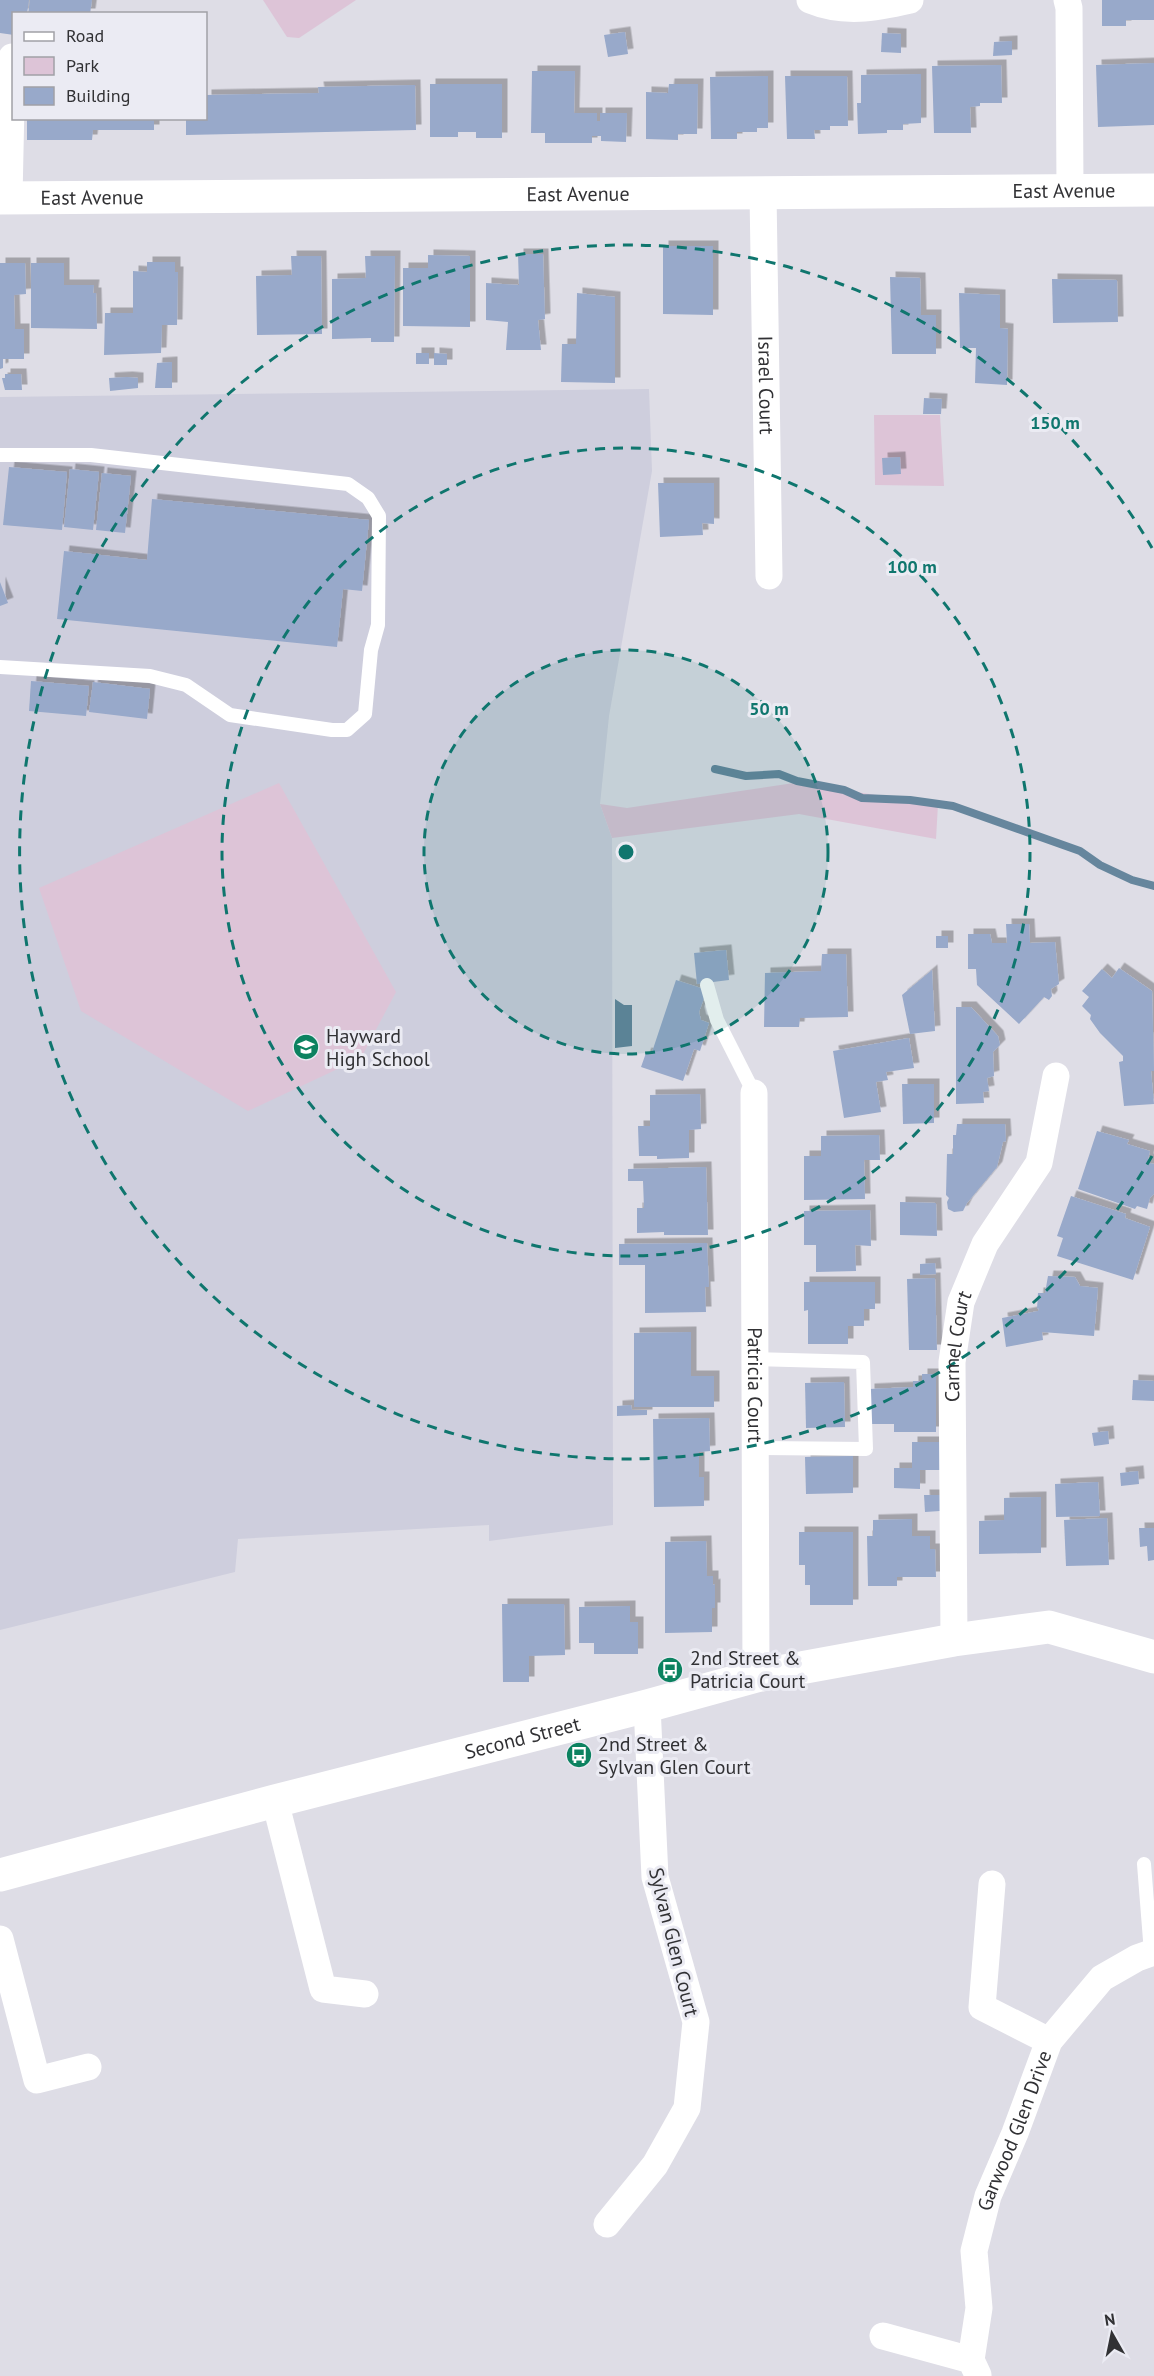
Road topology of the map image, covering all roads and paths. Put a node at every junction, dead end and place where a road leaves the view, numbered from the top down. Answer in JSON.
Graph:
{"nodes":[{"id":1,"x":810,"y":0,"type":"edge"},
{"id":2,"x":910,"y":0,"type":"edge"},
{"id":3,"x":1067,"y":0,"type":"edge"},
{"id":4,"x":8,"y":56,"type":"edge"},
{"id":5,"x":1154,"y":190,"type":"edge"},
{"id":6,"x":1070,"y":191,"type":"junction"},
{"id":7,"x":763,"y":194,"type":"junction"},
{"id":8,"x":4,"y":198,"type":"edge"},
{"id":9,"x":0,"y":454,"type":"edge"},
{"id":10,"x":769,"y":576,"type":"dead end"},
{"id":11,"x":0,"y":667,"type":"edge"},
{"id":12,"x":707,"y":985,"type":"dead end"},
{"id":13,"x":1056,"y":1076,"type":"dead end"},
{"id":14,"x":754,"y":1093,"type":"joint"},
{"id":15,"x":755,"y":1359,"type":"junction"},
{"id":16,"x":755,"y":1448,"type":"junction"},
{"id":17,"x":954,"y":1640,"type":"junction"},
{"id":18,"x":1154,"y":1657,"type":"edge"},
{"id":19,"x":756,"y":1676,"type":"junction"},
{"id":20,"x":647,"y":1706,"type":"junction"},
{"id":21,"x":275,"y":1801,"type":"junction"},
{"id":22,"x":1144,"y":1864,"type":"dead end"},
{"id":23,"x":0,"y":1875,"type":"edge"},
{"id":24,"x":992,"y":1884,"type":"dead end"},
{"id":25,"x":0,"y":1939,"type":"edge"},
{"id":26,"x":1153,"y":1952,"type":"edge"},
{"id":27,"x":365,"y":1994,"type":"dead end"},
{"id":28,"x":1049,"y":2041,"type":"junction"},
{"id":29,"x":88,"y":2067,"type":"dead end"},
{"id":30,"x":607,"y":2224,"type":"dead end"},
{"id":31,"x":883,"y":2336,"type":"dead end"},
{"id":32,"x":974,"y":2368,"type":"edge"}],
"edges":[{"from":1,"to":2,"type":"street"},
{"from":3,"to":6,"type":"street"},
{"from":4,"to":8,"type":"street"},
{"from":5,"to":6,"type":"street","name":"East Avenue"},
{"from":6,"to":7,"type":"street","name":"East Avenue"},
{"from":7,"to":8,"type":"street","name":"East Avenue"},
{"from":7,"to":10,"type":"street","name":"Israel Court"},
{"from":9,"to":11,"type":"lane"},
{"from":12,"to":14,"type":"lane"},
{"from":13,"to":17,"type":"street","name":"Carmel Court"},
{"from":14,"to":15,"type":"street","name":"Patricia Court"},
{"from":15,"to":16,"type":"street","name":"Patricia Court"},
{"from":15,"to":16,"type":"lane"},
{"from":16,"to":19,"type":"street","name":"Patricia Court"},
{"from":17,"to":18,"type":"street","name":"Second Street"},
{"from":17,"to":19,"type":"street","name":"Second Street"},
{"from":19,"to":20,"type":"street","name":"Second Street"},
{"from":20,"to":21,"type":"street","name":"Second Street"},
{"from":20,"to":30,"type":"street","name":"Sylvan Glen Court"},
{"from":21,"to":23,"type":"street","name":"Second Street"},
{"from":21,"to":27,"type":"street"},
{"from":22,"to":26,"type":"lane"},
{"from":24,"to":28,"type":"street"},
{"from":25,"to":29,"type":"street"},
{"from":26,"to":28,"type":"street","name":"Garwood Glen Drive"},
{"from":28,"to":32,"type":"street","name":"Garwood Glen Drive"},
{"from":31,"to":32,"type":"street"}]}
